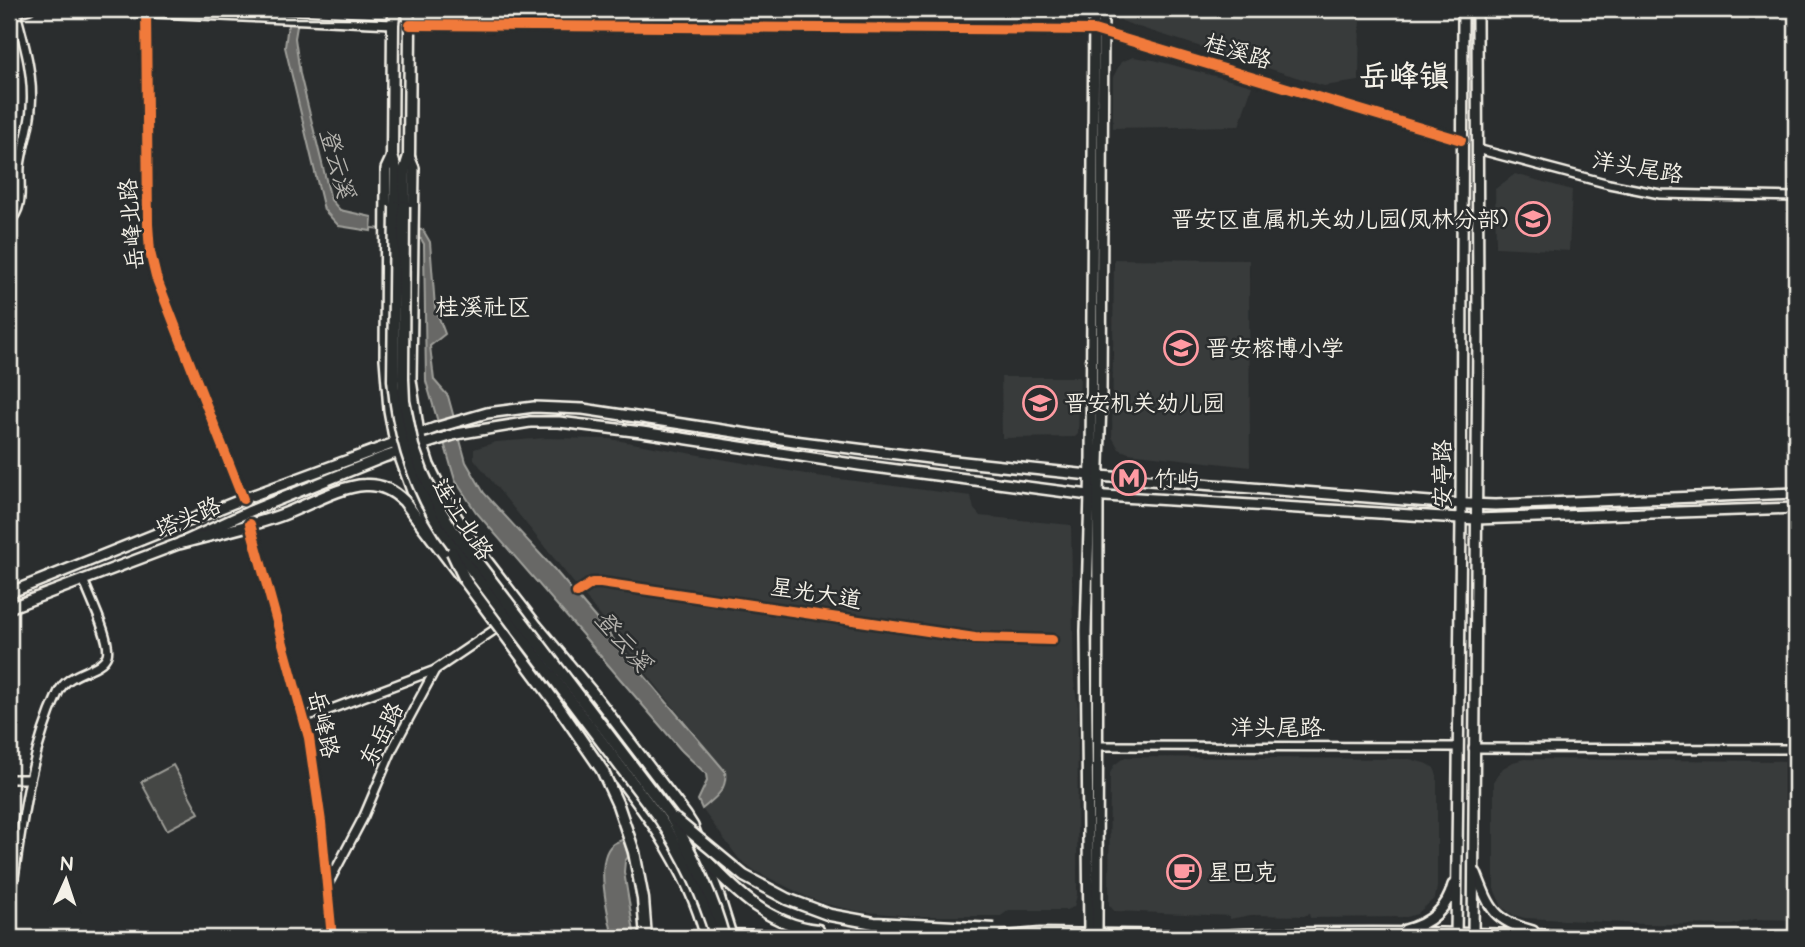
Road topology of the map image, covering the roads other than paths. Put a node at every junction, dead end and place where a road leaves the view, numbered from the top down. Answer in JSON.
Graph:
{"nodes":[{"id":1,"x":30,"y":9,"type":"edge"},
{"id":2,"x":70,"y":9,"type":"edge"},
{"id":3,"x":388,"y":9,"type":"edge"},
{"id":4,"x":396,"y":9,"type":"edge"},
{"id":5,"x":407,"y":9,"type":"edge"},
{"id":6,"x":412,"y":9,"type":"edge"},
{"id":7,"x":1094,"y":9,"type":"edge"},
{"id":8,"x":1103,"y":9,"type":"edge"},
{"id":9,"x":1463,"y":9,"type":"edge"},
{"id":10,"x":1479,"y":9,"type":"edge"},
{"id":11,"x":146,"y":11,"type":"edge"},
{"id":12,"x":12,"y":14,"type":"edge"},
{"id":13,"x":393,"y":24,"type":"junction"},
{"id":14,"x":410,"y":25,"type":"junction"},
{"id":15,"x":1098,"y":31,"type":"junction"},
{"id":16,"x":1461,"y":140,"type":"junction"},
{"id":17,"x":1477,"y":149,"type":"junction"},
{"id":18,"x":392,"y":156,"type":"junction"},
{"id":19,"x":409,"y":156,"type":"junction"},
{"id":20,"x":1796,"y":197,"type":"edge"},
{"id":21,"x":400,"y":206,"type":"junction"},
{"id":22,"x":9,"y":222,"type":"edge"},
{"id":23,"x":419,"y":434,"type":"junction"},
{"id":24,"x":395,"y":443,"type":"junction"},
{"id":25,"x":422,"y":445,"type":"junction"},
{"id":26,"x":398,"y":453,"type":"junction"},
{"id":27,"x":1095,"y":475,"type":"junction"},
{"id":28,"x":1796,"y":493,"type":"edge"},
{"id":29,"x":1093,"y":495,"type":"junction"},
{"id":30,"x":243,"y":499,"type":"junction"},
{"id":31,"x":1461,"y":505,"type":"junction"},
{"id":32,"x":1476,"y":505,"type":"junction"},
{"id":33,"x":1796,"y":508,"type":"edge"},
{"id":34,"x":1461,"y":519,"type":"junction"},
{"id":35,"x":1476,"y":519,"type":"junction"},
{"id":36,"x":250,"y":524,"type":"junction"},
{"id":37,"x":443,"y":533,"type":"junction"},
{"id":38,"x":181,"y":543,"type":"junction"},
{"id":39,"x":83,"y":579,"type":"junction"},
{"id":40,"x":466,"y":582,"type":"junction"},
{"id":41,"x":9,"y":593,"type":"edge"},
{"id":42,"x":577,"y":593,"type":"dead end"},
{"id":43,"x":9,"y":608,"type":"edge"},
{"id":44,"x":500,"y":626,"type":"junction"},
{"id":45,"x":1052,"y":640,"type":"dead end"},
{"id":46,"x":435,"y":670,"type":"junction"},
{"id":47,"x":303,"y":717,"type":"junction"},
{"id":48,"x":1099,"y":746,"type":"junction"},
{"id":49,"x":1457,"y":747,"type":"junction"},
{"id":50,"x":1474,"y":748,"type":"junction"},
{"id":51,"x":1796,"y":749,"type":"edge"},
{"id":52,"x":9,"y":779,"type":"edge"},
{"id":53,"x":29,"y":779,"type":"junction"},
{"id":54,"x":669,"y":814,"type":"junction"},
{"id":55,"x":705,"y":859,"type":"junction"},
{"id":56,"x":1457,"y":866,"type":"junction"},
{"id":57,"x":1473,"y":866,"type":"junction"},
{"id":58,"x":327,"y":887,"type":"junction"},
{"id":59,"x":9,"y":911,"type":"edge"},
{"id":60,"x":1393,"y":933,"type":"junction"},
{"id":61,"x":1040,"y":934,"type":"junction"},
{"id":62,"x":1093,"y":935,"type":"junction"},
{"id":63,"x":1552,"y":935,"type":"junction"},
{"id":64,"x":1193,"y":936,"type":"junction"},
{"id":65,"x":1456,"y":936,"type":"edge"},
{"id":66,"x":1473,"y":936,"type":"edge"},
{"id":67,"x":709,"y":937,"type":"edge"},
{"id":68,"x":729,"y":937,"type":"edge"},
{"id":69,"x":881,"y":937,"type":"edge"},
{"id":70,"x":332,"y":938,"type":"edge"},
{"id":71,"x":646,"y":938,"type":"edge"},
{"id":72,"x":1210,"y":938,"type":"edge"},
{"id":73,"x":1667,"y":938,"type":"edge"}],
"edges":[{"from":1,"to":12,"type":"street"},
{"from":2,"to":11,"type":"street"},
{"from":3,"to":13,"type":"main road"},
{"from":4,"to":13,"type":"highway","name":"连江北路"},
{"from":5,"to":14,"type":"highway","name":"连江北路"},
{"from":6,"to":14,"type":"main road"},
{"from":7,"to":15,"type":"main road"},
{"from":8,"to":15,"type":"main road"},
{"from":9,"to":16,"type":"main road","name":"安亭路"},
{"from":10,"to":17,"type":"main road","name":"安亭路"},
{"from":11,"to":13,"type":"street"},
{"from":11,"to":30,"type":"street","name":"岳峰北路"},
{"from":12,"to":22,"type":"street"},
{"from":13,"to":18,"type":"highway","name":"连江北路"},
{"from":14,"to":15,"type":"street","name":"桂溪路"},
{"from":14,"to":19,"type":"highway","name":"连江北路"},
{"from":15,"to":16,"type":"street","name":"桂溪路"},
{"from":15,"to":27,"type":"main road"},
{"from":16,"to":31,"type":"main road","name":"安亭路"},
{"from":17,"to":20,"type":"street","name":"洋头尾路"},
{"from":17,"to":32,"type":"main road","name":"安亭路"},
{"from":18,"to":21,"type":"highway","name":"连江北路"},
{"from":18,"to":24,"type":"main road"},
{"from":19,"to":21,"type":"highway","name":"连江北路"},
{"from":19,"to":23,"type":"main road"},
{"from":21,"to":37,"type":"highway","name":"连江北路","bridge":true},
{"from":21,"to":54,"type":"highway","name":"连江北路","bridge":true},
{"from":23,"to":24,"type":"main road","name":"塔头路"},
{"from":23,"to":25,"type":"main road"},
{"from":23,"to":27,"type":"main road","name":"塔头路"},
{"from":24,"to":26,"type":"main road"},
{"from":24,"to":30,"type":"main road","name":"塔头路"},
{"from":25,"to":26,"type":"main road","name":"塔头路"},
{"from":25,"to":29,"type":"main road","name":"塔头路"},
{"from":25,"to":55,"type":"main road"},
{"from":26,"to":38,"type":"main road","name":"塔头路"},
{"from":26,"to":44,"type":"main road"},
{"from":27,"to":29,"type":"main road"},
{"from":27,"to":31,"type":"main road","name":"塔头路"},
{"from":28,"to":32,"type":"main road","name":"塔头路"},
{"from":29,"to":34,"type":"main road","name":"塔头路"},
{"from":29,"to":48,"type":"main road"},
{"from":29,"to":62,"type":"main road"},
{"from":30,"to":41,"type":"main road","name":"塔头路"},
{"from":31,"to":32,"type":"main road","name":"塔头路"},
{"from":31,"to":34,"type":"main road","name":"安亭路"},
{"from":32,"to":35,"type":"main road","name":"安亭路"},
{"from":33,"to":35,"type":"main road","name":"塔头路"},
{"from":34,"to":35,"type":"main road","name":"塔头路"},
{"from":34,"to":49,"type":"main road","name":"安亭路"},
{"from":35,"to":50,"type":"main road","name":"安亭路"},
{"from":36,"to":38,"type":"highway"},
{"from":36,"to":40,"type":"highway","bridge":true},
{"from":36,"to":47,"type":"street","name":"岳峰路"},
{"from":37,"to":40,"type":"highway","bridge":true},
{"from":37,"to":67,"type":"highway","name":"连江北路","bridge":true},
{"from":38,"to":39,"type":"main road","name":"塔头路"},
{"from":39,"to":43,"type":"main road","name":"塔头路"},
{"from":39,"to":53,"type":"street"},
{"from":40,"to":71,"type":"highway","bridge":true},
{"from":42,"to":45,"type":"street","name":"星光大道"},
{"from":44,"to":46,"type":"street","name":"东岳路"},
{"from":44,"to":67,"type":"main road"},
{"from":46,"to":47,"type":"street"},
{"from":46,"to":58,"type":"street","name":"东岳路"},
{"from":47,"to":58,"type":"street","name":"岳峰路"},
{"from":48,"to":49,"type":"street","name":"洋头尾路·"},
{"from":48,"to":62,"type":"main road"},
{"from":49,"to":56,"type":"main road","name":"安亭路"},
{"from":50,"to":51,"type":"street"},
{"from":50,"to":57,"type":"main road","name":"安亭路"},
{"from":52,"to":53,"type":"street"},
{"from":53,"to":59,"type":"street"},
{"from":54,"to":61,"type":"highway","bridge":true},
{"from":54,"to":68,"type":"highway","name":"连江北路","bridge":true},
{"from":55,"to":68,"type":"main road"},
{"from":55,"to":69,"type":"highway"},
{"from":56,"to":60,"type":"main road"},
{"from":56,"to":65,"type":"main road","name":"安亭路"},
{"from":57,"to":63,"type":"main road"},
{"from":57,"to":66,"type":"main road","name":"安亭路"},
{"from":58,"to":70,"type":"street","name":"岳峰路"},
{"from":60,"to":64,"type":"main road"},
{"from":60,"to":65,"type":"main road"},
{"from":61,"to":62,"type":"highway"},
{"from":61,"to":69,"type":"highway"},
{"from":62,"to":64,"type":"highway"},
{"from":63,"to":66,"type":"main road"},
{"from":63,"to":73,"type":"main road"},
{"from":64,"to":72,"type":"highway"},
{"from":65,"to":66,"type":"main road"},
{"from":67,"to":68,"type":"highway"},
{"from":68,"to":69,"type":"highway"}]}
